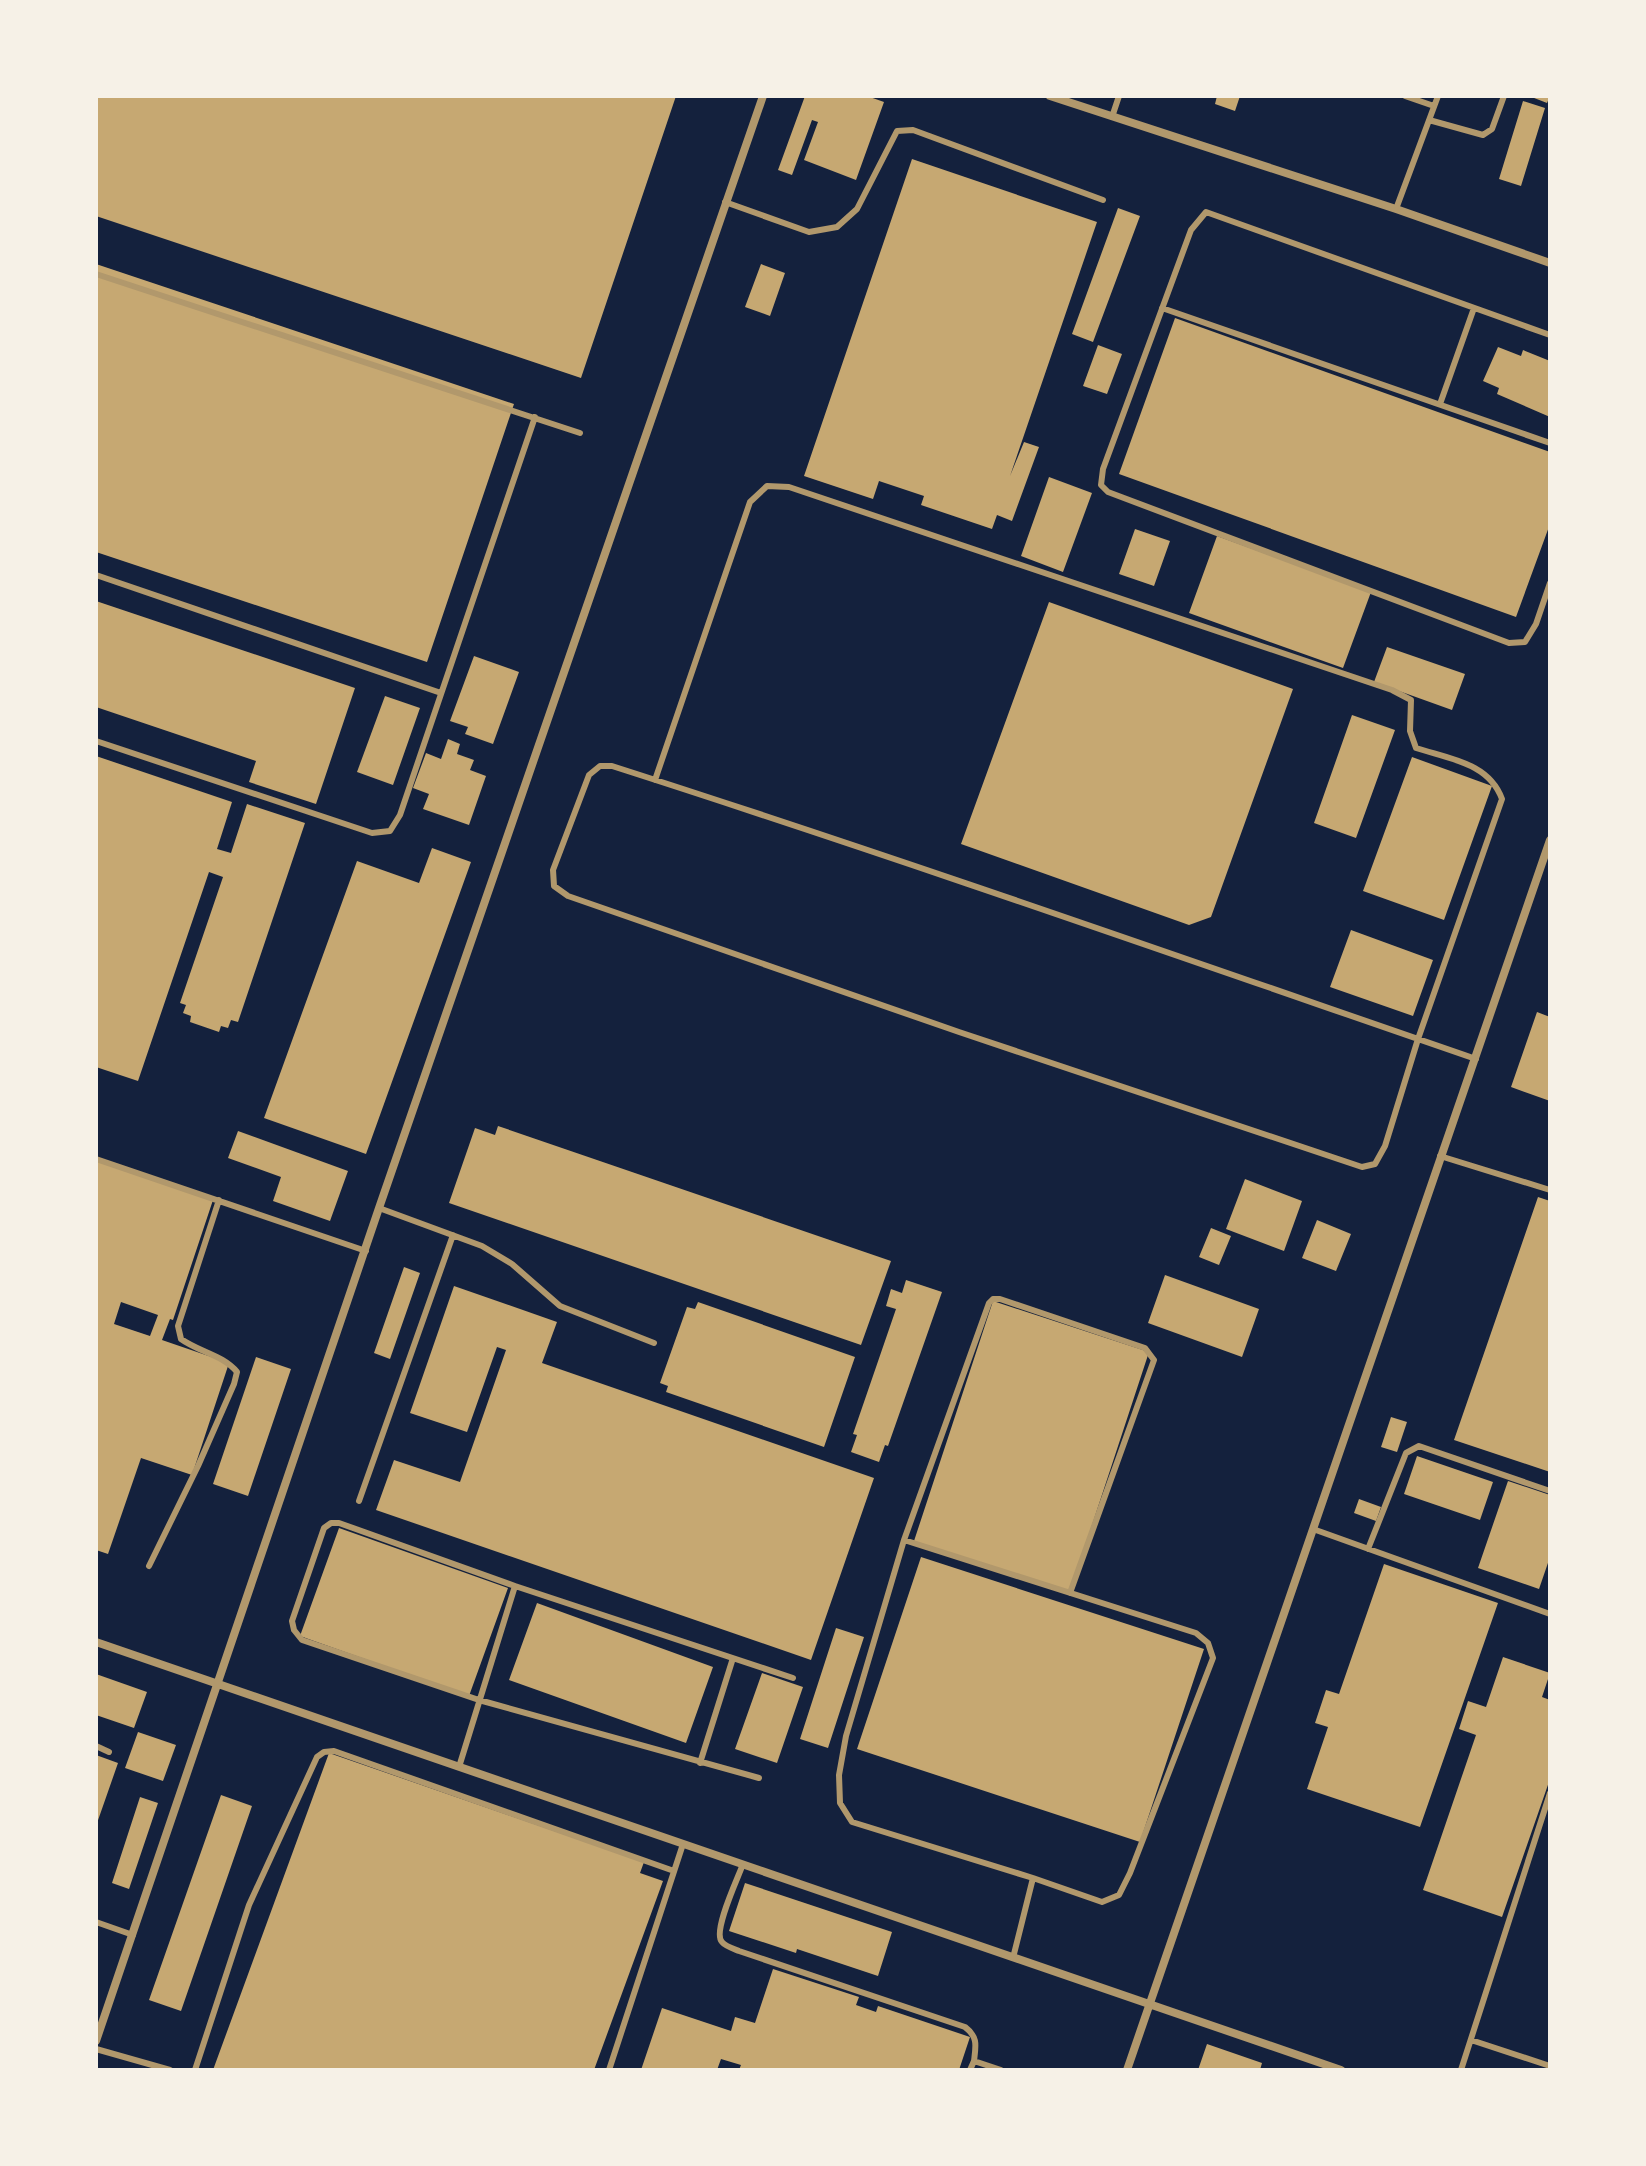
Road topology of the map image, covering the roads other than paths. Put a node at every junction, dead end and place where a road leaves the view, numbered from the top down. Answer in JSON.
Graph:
{"nodes":[{"id":1,"x":763,"y":96,"type":"edge"},
{"id":2,"x":1050,"y":96,"type":"edge"},
{"id":3,"x":1119,"y":96,"type":"edge"},
{"id":4,"x":1405,"y":96,"type":"edge"},
{"id":5,"x":1438,"y":96,"type":"edge"},
{"id":6,"x":1504,"y":96,"type":"edge"},
{"id":7,"x":1434,"y":106,"type":"junction"},
{"id":8,"x":1112,"y":117,"type":"junction"},
{"id":9,"x":1429,"y":120,"type":"junction"},
{"id":10,"x":1103,"y":200,"type":"dead end"},
{"id":11,"x":725,"y":202,"type":"junction"},
{"id":12,"x":1396,"y":209,"type":"junction"},
{"id":13,"x":1550,"y":263,"type":"edge"},
{"id":14,"x":96,"y":274,"type":"edge"},
{"id":15,"x":1162,"y":308,"type":"junction"},
{"id":16,"x":1474,"y":308,"type":"junction"},
{"id":17,"x":1550,"y":335,"type":"edge"},
{"id":18,"x":1440,"y":404,"type":"junction"},
{"id":19,"x":535,"y":417,"type":"junction"},
{"id":20,"x":580,"y":433,"type":"dead end"},
{"id":21,"x":1550,"y":443,"type":"edge"},
{"id":22,"x":96,"y":575,"type":"edge"},
{"id":23,"x":1550,"y":583,"type":"edge"},
{"id":24,"x":441,"y":693,"type":"junction"},
{"id":25,"x":96,"y":741,"type":"edge"},
{"id":26,"x":655,"y":780,"type":"junction"},
{"id":27,"x":1550,"y":840,"type":"edge"},
{"id":28,"x":1418,"y":1039,"type":"junction"},
{"id":29,"x":1476,"y":1059,"type":"junction"},
{"id":30,"x":1440,"y":1156,"type":"junction"},
{"id":31,"x":96,"y":1159,"type":"edge"},
{"id":32,"x":1550,"y":1190,"type":"edge"},
{"id":33,"x":219,"y":1200,"type":"junction"},
{"id":34,"x":379,"y":1208,"type":"junction"},
{"id":35,"x":453,"y":1235,"type":"junction"},
{"id":36,"x":366,"y":1251,"type":"junction"},
{"id":37,"x":654,"y":1343,"type":"dead end"},
{"id":38,"x":1550,"y":1491,"type":"edge"},
{"id":39,"x":359,"y":1501,"type":"dead end"},
{"id":40,"x":1313,"y":1529,"type":"junction"},
{"id":41,"x":904,"y":1540,"type":"junction"},
{"id":42,"x":1368,"y":1549,"type":"junction"},
{"id":43,"x":149,"y":1566,"type":"dead end"},
{"id":44,"x":515,"y":1586,"type":"junction"},
{"id":45,"x":1070,"y":1593,"type":"junction"},
{"id":46,"x":1550,"y":1614,"type":"edge"},
{"id":47,"x":96,"y":1642,"type":"edge"},
{"id":48,"x":733,"y":1658,"type":"junction"},
{"id":49,"x":793,"y":1678,"type":"dead end"},
{"id":50,"x":219,"y":1685,"type":"junction"},
{"id":51,"x":479,"y":1700,"type":"junction"},
{"id":52,"x":96,"y":1746,"type":"edge"},
{"id":53,"x":109,"y":1752,"type":"dead end"},
{"id":54,"x":700,"y":1763,"type":"junction"},
{"id":55,"x":459,"y":1767,"type":"junction"},
{"id":56,"x":759,"y":1778,"type":"dead end"},
{"id":57,"x":1550,"y":1793,"type":"edge"},
{"id":58,"x":683,"y":1844,"type":"junction"},
{"id":59,"x":743,"y":1864,"type":"junction"},
{"id":60,"x":674,"y":1871,"type":"junction"},
{"id":61,"x":1033,"y":1878,"type":"junction"},
{"id":62,"x":96,"y":1922,"type":"edge"},
{"id":63,"x":133,"y":1935,"type":"junction"},
{"id":64,"x":1013,"y":1958,"type":"junction"},
{"id":65,"x":1150,"y":2005,"type":"junction"},
{"id":66,"x":1471,"y":2040,"type":"junction"},
{"id":67,"x":96,"y":2041,"type":"edge"},
{"id":68,"x":96,"y":2049,"type":"edge"},
{"id":69,"x":974,"y":2061,"type":"junction"},
{"id":70,"x":1550,"y":2066,"type":"edge"},
{"id":71,"x":170,"y":2070,"type":"edge"},
{"id":72,"x":195,"y":2070,"type":"edge"},
{"id":73,"x":609,"y":2070,"type":"edge"},
{"id":74,"x":970,"y":2070,"type":"edge"},
{"id":75,"x":1001,"y":2070,"type":"edge"},
{"id":76,"x":1127,"y":2070,"type":"edge"},
{"id":77,"x":1341,"y":2070,"type":"edge"},
{"id":78,"x":1461,"y":2070,"type":"edge"}],
"edges":[{"from":1,"to":11,"type":"street"},
{"from":2,"to":8,"type":"street"},
{"from":3,"to":8,"type":"lane"},
{"from":4,"to":7,"type":"lane"},
{"from":5,"to":7,"type":"lane"},
{"from":6,"to":9,"type":"lane"},
{"from":7,"to":9,"type":"lane"},
{"from":8,"to":12,"type":"street"},
{"from":9,"to":12,"type":"lane"},
{"from":10,"to":11,"type":"lane"},
{"from":11,"to":34,"type":"street"},
{"from":12,"to":13,"type":"street"},
{"from":14,"to":19,"type":"lane"},
{"from":15,"to":16,"type":"lane"},
{"from":15,"to":18,"type":"lane"},
{"from":15,"to":23,"type":"lane"},
{"from":16,"to":17,"type":"lane"},
{"from":16,"to":18,"type":"lane"},
{"from":18,"to":21,"type":"lane"},
{"from":19,"to":20,"type":"lane"},
{"from":19,"to":24,"type":"lane"},
{"from":22,"to":24,"type":"lane"},
{"from":24,"to":25,"type":"lane"},
{"from":26,"to":28,"type":"lane"},
{"from":26,"to":28,"type":"lane"},
{"from":26,"to":28,"type":"lane"},
{"from":27,"to":29,"type":"street"},
{"from":28,"to":29,"type":"lane"},
{"from":29,"to":30,"type":"street"},
{"from":30,"to":32,"type":"lane"},
{"from":30,"to":40,"type":"street"},
{"from":31,"to":33,"type":"lane"},
{"from":33,"to":36,"type":"lane"},
{"from":33,"to":43,"type":"lane"},
{"from":34,"to":35,"type":"lane"},
{"from":34,"to":36,"type":"street"},
{"from":35,"to":37,"type":"lane"},
{"from":35,"to":39,"type":"lane"},
{"from":36,"to":50,"type":"street"},
{"from":38,"to":42,"type":"lane"},
{"from":40,"to":42,"type":"lane"},
{"from":40,"to":65,"type":"street"},
{"from":41,"to":45,"type":"lane"},
{"from":41,"to":45,"type":"lane"},
{"from":41,"to":61,"type":"lane"},
{"from":42,"to":46,"type":"lane"},
{"from":44,"to":48,"type":"lane"},
{"from":44,"to":51,"type":"lane"},
{"from":44,"to":51,"type":"lane"},
{"from":45,"to":61,"type":"lane"},
{"from":47,"to":50,"type":"street"},
{"from":48,"to":49,"type":"lane"},
{"from":48,"to":54,"type":"lane"},
{"from":50,"to":55,"type":"street"},
{"from":50,"to":63,"type":"street"},
{"from":51,"to":54,"type":"lane"},
{"from":51,"to":55,"type":"lane"},
{"from":52,"to":53,"type":"lane"},
{"from":54,"to":56,"type":"lane"},
{"from":55,"to":58,"type":"street"},
{"from":57,"to":66,"type":"lane"},
{"from":58,"to":59,"type":"street"},
{"from":58,"to":60,"type":"lane"},
{"from":59,"to":64,"type":"street"},
{"from":59,"to":69,"type":"lane"},
{"from":60,"to":72,"type":"lane"},
{"from":60,"to":73,"type":"lane"},
{"from":61,"to":64,"type":"lane"},
{"from":62,"to":63,"type":"lane"},
{"from":63,"to":67,"type":"street"},
{"from":64,"to":65,"type":"street"},
{"from":65,"to":76,"type":"street"},
{"from":65,"to":77,"type":"street"},
{"from":66,"to":70,"type":"lane"},
{"from":66,"to":78,"type":"lane"},
{"from":68,"to":71,"type":"lane"},
{"from":69,"to":74,"type":"lane"},
{"from":69,"to":75,"type":"lane"}]}
